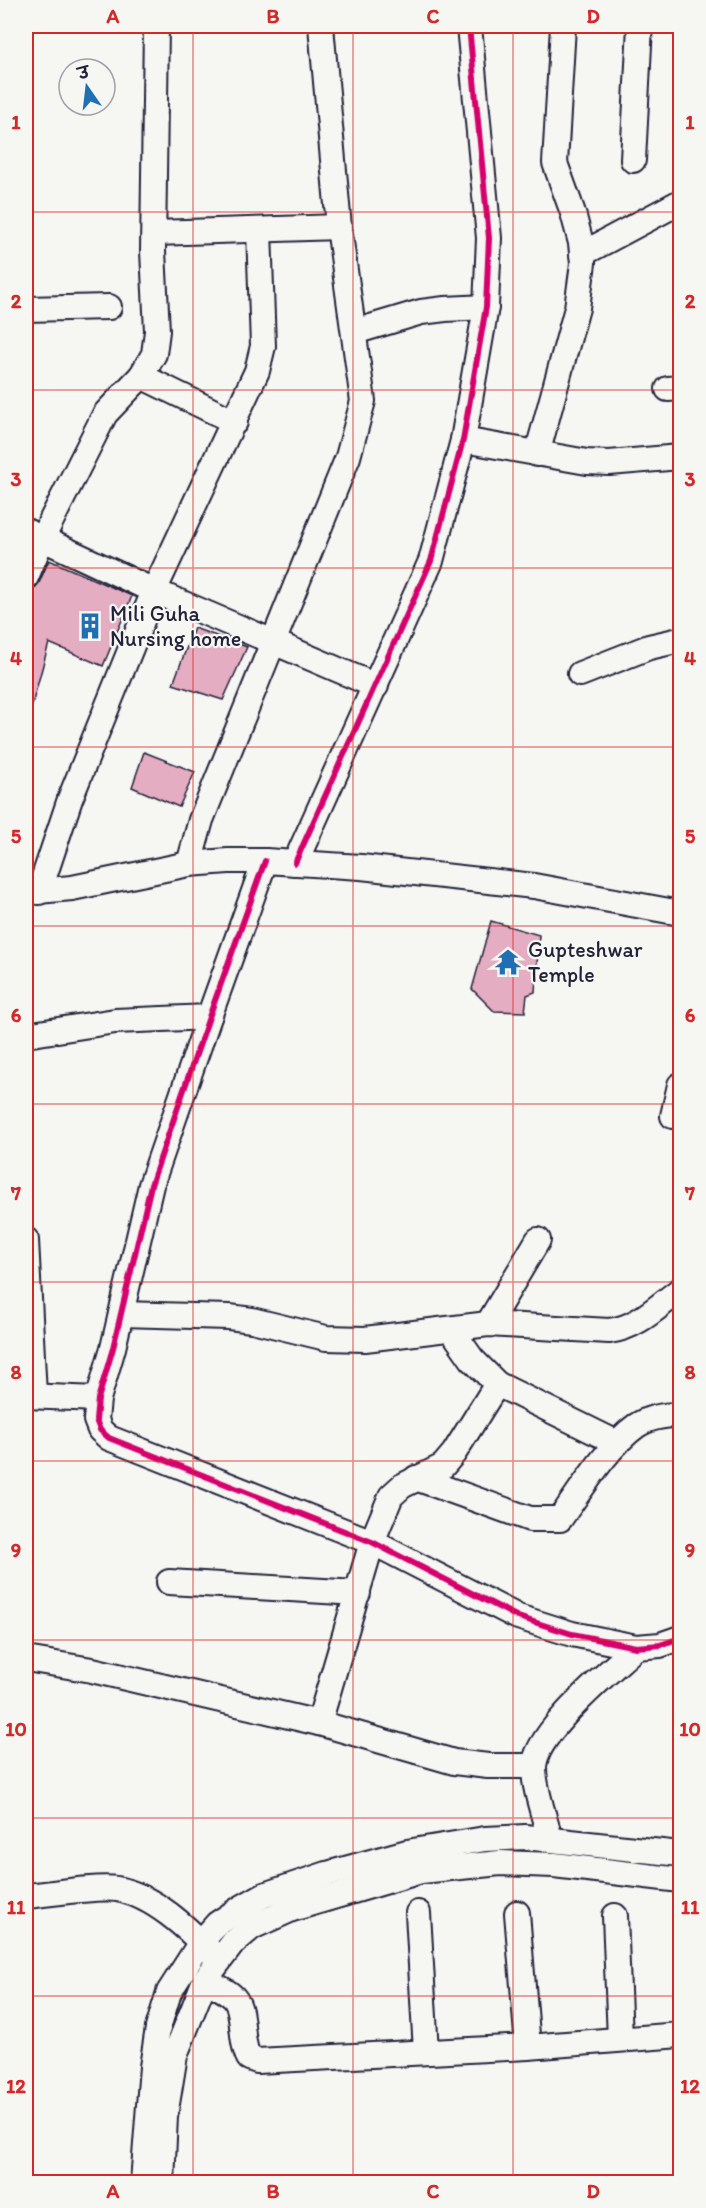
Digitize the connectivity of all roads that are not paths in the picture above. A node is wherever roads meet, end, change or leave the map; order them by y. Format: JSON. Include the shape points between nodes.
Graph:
{"nodes":[{"id":1,"x":156,"y":26,"type":"edge"},
{"id":2,"x":321,"y":26,"type":"edge"},
{"id":3,"x":469,"y":26,"type":"edge"},
{"id":4,"x":563,"y":26,"type":"edge"},
{"id":5,"x":640,"y":26,"type":"edge"},
{"id":6,"x":633,"y":160,"type":"dead end"},
{"id":7,"x":681,"y":202,"type":"edge"},
{"id":8,"x":339,"y":227,"type":"junction"},
{"id":9,"x":259,"y":230,"type":"junction"},
{"id":10,"x":155,"y":233,"type":"junction"},
{"id":11,"x":582,"y":254,"type":"junction"},
{"id":12,"x":109,"y":307,"type":"dead end"},
{"id":13,"x":486,"y":307,"type":"junction"},
{"id":14,"x":26,"y":309,"type":"edge"},
{"id":15,"x":354,"y":332,"type":"junction"},
{"id":16,"x":141,"y":376,"type":"junction"},
{"id":17,"x":235,"y":422,"type":"junction"},
{"id":18,"x":464,"y":440,"type":"junction"},
{"id":19,"x":537,"y":454,"type":"junction"},
{"id":20,"x":681,"y":457,"type":"edge"},
{"id":21,"x":34,"y":535,"type":"edge"},
{"id":22,"x":26,"y":577,"type":"edge"},
{"id":23,"x":154,"y":591,"type":"junction"},
{"id":24,"x":681,"y":640,"type":"edge"},
{"id":25,"x":273,"y":643,"type":"junction"},
{"id":26,"x":580,"y":674,"type":"dead end"},
{"id":27,"x":376,"y":686,"type":"junction"},
{"id":28,"x":265,"y":861,"type":"junction"},
{"id":29,"x":295,"y":863,"type":"junction"},
{"id":30,"x":189,"y":864,"type":"junction"},
{"id":31,"x":32,"y":892,"type":"edge"},
{"id":32,"x":681,"y":913,"type":"edge"},
{"id":33,"x":209,"y":1017,"type":"junction"},
{"id":34,"x":26,"y":1035,"type":"edge"},
{"id":35,"x":681,"y":1085,"type":"edge"},
{"id":36,"x":672,"y":1116,"type":"dead end"},
{"id":37,"x":26,"y":1240,"type":"edge"},
{"id":38,"x":538,"y":1240,"type":"dead end"},
{"id":39,"x":681,"y":1290,"type":"edge"},
{"id":40,"x":121,"y":1314,"type":"junction"},
{"id":41,"x":488,"y":1324,"type":"junction"},
{"id":42,"x":451,"y":1329,"type":"junction"},
{"id":43,"x":497,"y":1384,"type":"junction"},
{"id":44,"x":30,"y":1395,"type":"edge"},
{"id":45,"x":98,"y":1399,"type":"junction"},
{"id":46,"x":681,"y":1414,"type":"edge"},
{"id":47,"x":617,"y":1443,"type":"junction"},
{"id":48,"x":416,"y":1478,"type":"junction"},
{"id":49,"x":372,"y":1542,"type":"junction"},
{"id":50,"x":169,"y":1582,"type":"dead end"},
{"id":51,"x":357,"y":1593,"type":"junction"},
{"id":52,"x":681,"y":1638,"type":"edge"},
{"id":53,"x":636,"y":1647,"type":"junction"},
{"id":54,"x":26,"y":1659,"type":"edge"},
{"id":55,"x":319,"y":1722,"type":"junction"},
{"id":56,"x":534,"y":1766,"type":"junction"},
{"id":57,"x":550,"y":1839,"type":"junction"},
{"id":58,"x":681,"y":1854,"type":"edge"},
{"id":59,"x":681,"y":1880,"type":"edge"},
{"id":60,"x":26,"y":1896,"type":"edge"},
{"id":61,"x":418,"y":1913,"type":"dead end"},
{"id":62,"x":518,"y":1913,"type":"dead end"},
{"id":63,"x":615,"y":1916,"type":"dead end"},
{"id":64,"x":201,"y":1942,"type":"junction"},
{"id":65,"x":220,"y":1961,"type":"junction"},
{"id":66,"x":205,"y":1980,"type":"junction"},
{"id":67,"x":681,"y":2035,"type":"edge"},
{"id":68,"x":620,"y":2040,"type":"junction"},
{"id":69,"x":528,"y":2047,"type":"junction"},
{"id":70,"x":426,"y":2052,"type":"junction"},
{"id":71,"x":156,"y":2115,"type":"junction"},
{"id":72,"x":143,"y":2182,"type":"edge"},
{"id":73,"x":162,"y":2182,"type":"edge"}],
"edges":[{"from":1,"to":10,"type":"street"},
{"from":2,"to":8,"type":"street"},
{"from":3,"to":13,"type":"street","via":[[489,238]]},
{"from":4,"to":11,"type":"street","via":[[555,164],[573,213]]},
{"from":5,"to":6,"type":"street"},
{"from":7,"to":11,"type":"street"},
{"from":8,"to":9,"type":"street"},
{"from":8,"to":15,"type":"street"},
{"from":9,"to":10,"type":"street"},
{"from":9,"to":17,"type":"street","via":[[263,346],[257,371]]},
{"from":10,"to":16,"type":"street","via":[[157,331],[154,354]]},
{"from":11,"to":19,"type":"street","via":[[578,308]]},
{"from":12,"to":14,"type":"street"},
{"from":13,"to":15,"type":"street","via":[[421,312]]},
{"from":13,"to":18,"type":"street"},
{"from":15,"to":25,"type":"street","via":[[363,401],[348,457]]},
{"from":16,"to":17,"type":"street"},
{"from":16,"to":21,"type":"street","via":[[105,414]]},
{"from":17,"to":23,"type":"street"},
{"from":18,"to":19,"type":"street"},
{"from":18,"to":27,"type":"street","via":[[431,561]]},
{"from":19,"to":20,"type":"street","via":[[609,463]]},
{"from":21,"to":22,"type":"street"},
{"from":21,"to":23,"type":"street"},
{"from":23,"to":25,"type":"street"},
{"from":23,"to":31,"type":"street"},
{"from":24,"to":26,"type":"street","via":[[649,647]]},
{"from":25,"to":27,"type":"street"},
{"from":25,"to":30,"type":"street","via":[[201,820]]},
{"from":27,"to":29,"type":"street"},
{"from":28,"to":29,"type":"street"},
{"from":28,"to":30,"type":"street"},
{"from":28,"to":33,"type":"street"},
{"from":29,"to":32,"type":"street","via":[[534,886]]},
{"from":30,"to":31,"type":"street","via":[[72,888]]},
{"from":33,"to":34,"type":"street","via":[[115,1021]]},
{"from":33,"to":40,"type":"street","via":[[151,1185]]},
{"from":35,"to":36,"type":"street"},
{"from":37,"to":44,"type":"street"},
{"from":38,"to":41,"type":"street"},
{"from":39,"to":41,"type":"street","via":[[621,1330]]},
{"from":40,"to":42,"type":"street","via":[[229,1317],[326,1338],[365,1339]]},
{"from":40,"to":45,"type":"street"},
{"from":41,"to":42,"type":"street"},
{"from":42,"to":43,"type":"street","via":[[472,1359]]},
{"from":43,"to":47,"type":"street"},
{"from":43,"to":48,"type":"street","via":[[443,1466]]},
{"from":44,"to":45,"type":"street"},
{"from":45,"to":49,"type":"street","via":[[96,1420],[109,1438]]},
{"from":46,"to":47,"type":"street","via":[[637,1425]]},
{"from":47,"to":48,"type":"street","via":[[560,1519],[530,1519]]},
{"from":48,"to":49,"type":"street","via":[[392,1496]]},
{"from":49,"to":51,"type":"street"},
{"from":49,"to":53,"type":"street","via":[[518,1617],[572,1634]]},
{"from":50,"to":51,"type":"street"},
{"from":51,"to":55,"type":"street"},
{"from":52,"to":53,"type":"street"},
{"from":53,"to":56,"type":"street","via":[[559,1721],[542,1743]]},
{"from":54,"to":55,"type":"street"},
{"from":55,"to":56,"type":"street","via":[[454,1762],[488,1767]]},
{"from":56,"to":57,"type":"street"},
{"from":57,"to":58,"type":"street"},
{"from":57,"to":64,"type":"street","via":[[484,1839],[406,1852],[327,1874],[264,1895],[217,1924]]},
{"from":59,"to":65,"type":"street","via":[[522,1863],[422,1871],[292,1909],[252,1927]]},
{"from":60,"to":64,"type":"street","via":[[117,1889],[168,1914]]},
{"from":61,"to":70,"type":"street"},
{"from":62,"to":69,"type":"street"},
{"from":63,"to":68,"type":"street"},
{"from":64,"to":65,"type":"street"},
{"from":64,"to":71,"type":"street","via":[[169,1992],[158,2028]]},
{"from":65,"to":66,"type":"street"},
{"from":66,"to":70,"type":"street","via":[[229,1992],[240,2005],[245,2052],[256,2061]]},
{"from":66,"to":71,"type":"street"},
{"from":67,"to":68,"type":"street"},
{"from":68,"to":69,"type":"street"},
{"from":69,"to":70,"type":"street"},
{"from":71,"to":72,"type":"street"},
{"from":71,"to":73,"type":"street"}]}
